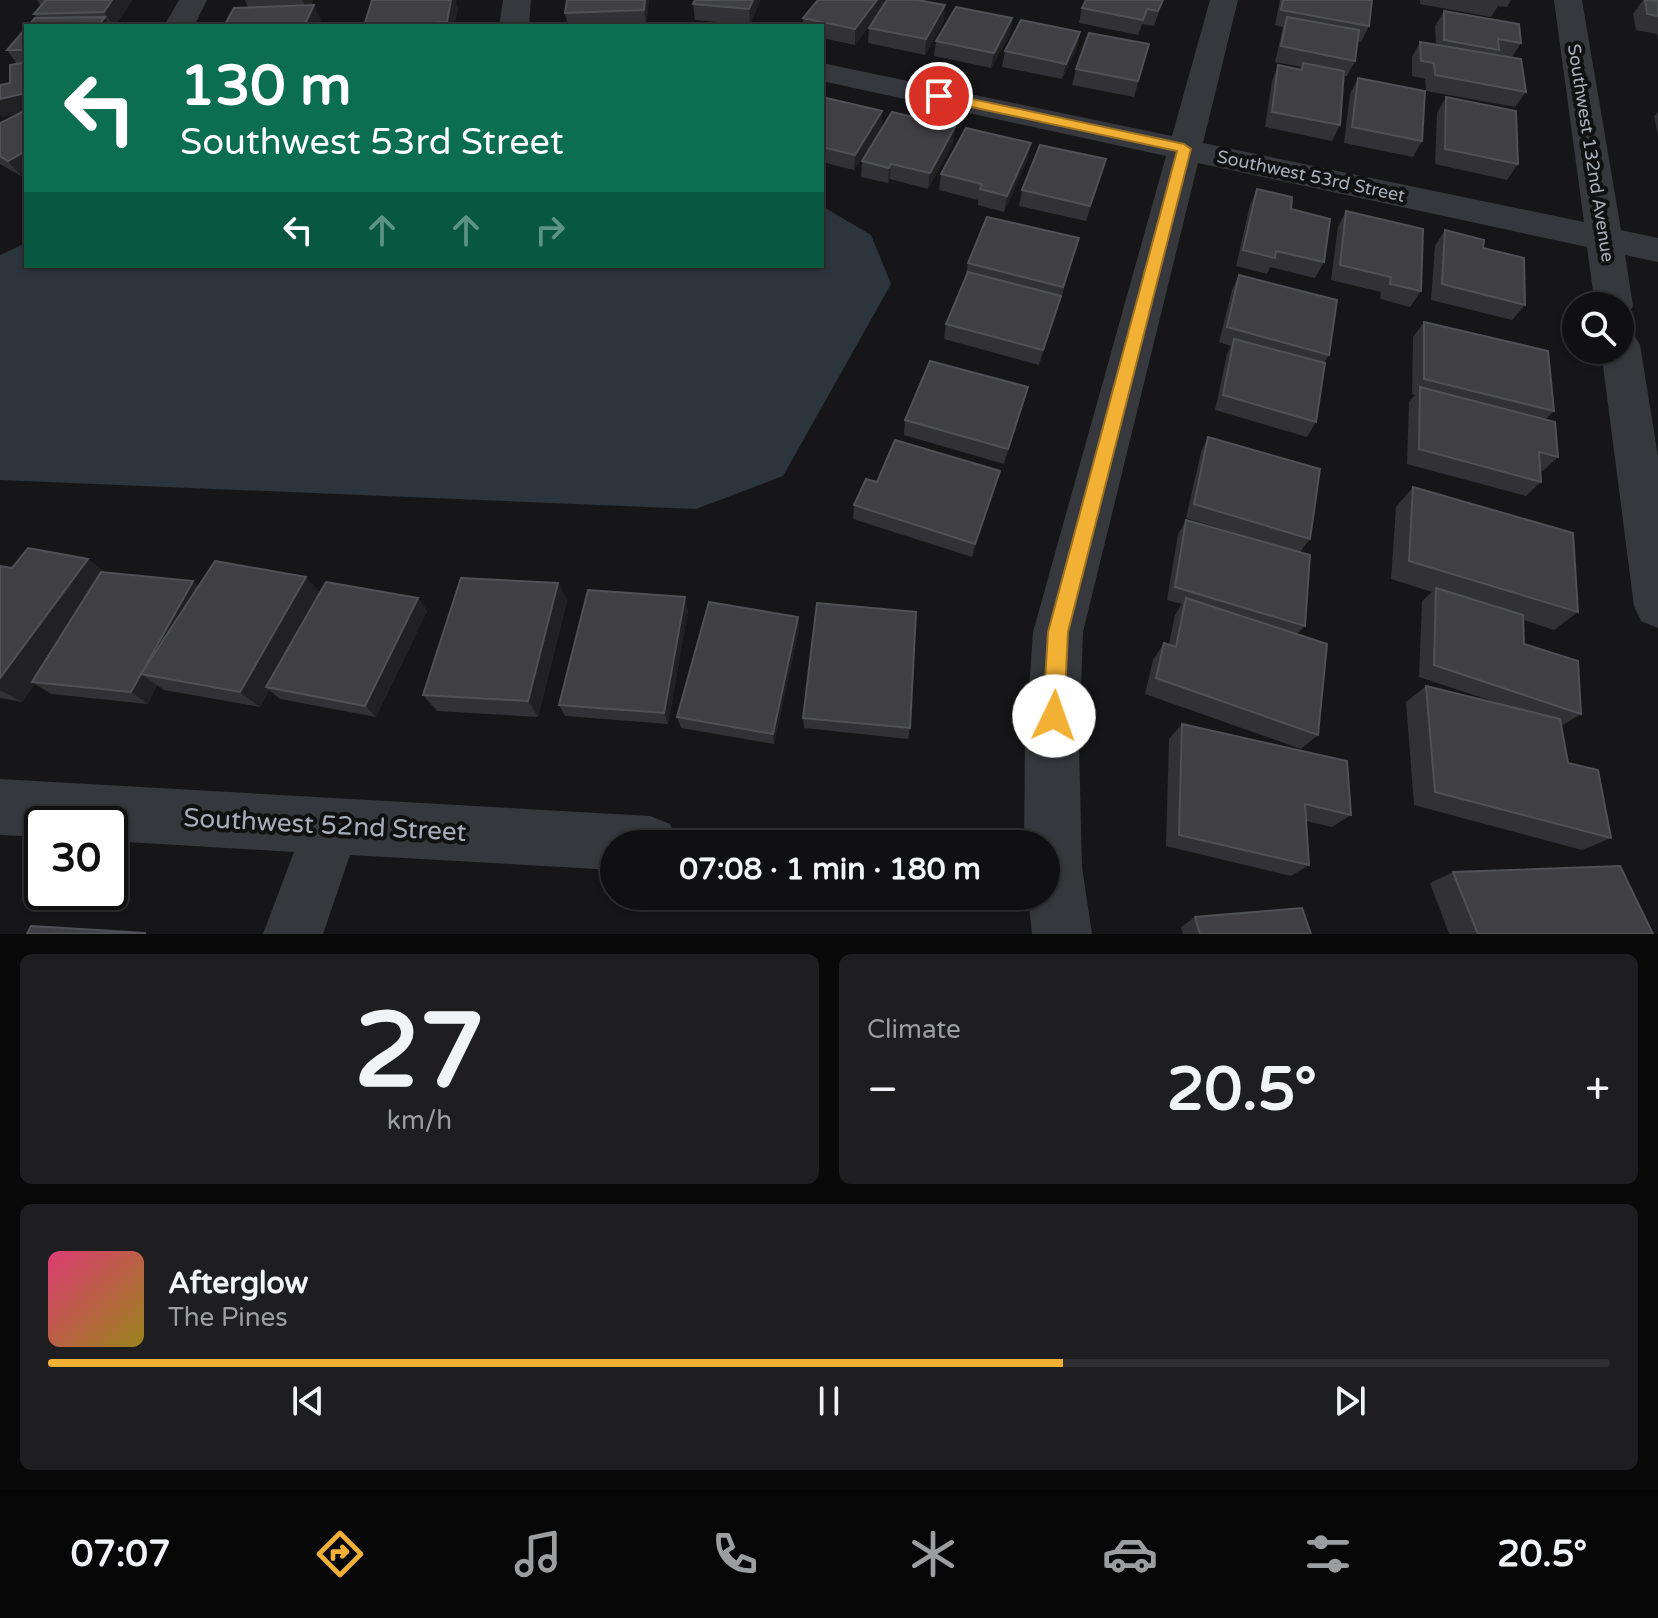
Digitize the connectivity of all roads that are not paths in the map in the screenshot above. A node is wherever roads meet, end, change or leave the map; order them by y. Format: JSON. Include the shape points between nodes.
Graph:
{"nodes":[{"id":1,"x":193,"y":0,"type":"edge"},
{"id":2,"x":517,"y":0,"type":"edge"},
{"id":3,"x":1224,"y":0,"type":"edge"},
{"id":4,"x":1568,"y":0,"type":"edge"},
{"id":5,"x":180,"y":24,"type":"edge"},
{"id":6,"x":514,"y":24,"type":"edge"},
{"id":7,"x":824,"y":72,"type":"edge"},
{"id":8,"x":1184,"y":149,"type":"junction"},
{"id":9,"x":1605,"y":239,"type":"junction"},
{"id":10,"x":1658,"y":250,"type":"edge"},
{"id":11,"x":1612,"y":292,"type":"edge"},
{"id":12,"x":1623,"y":364,"type":"edge"},
{"id":13,"x":1658,"y":606,"type":"edge"},
{"id":14,"x":0,"y":807,"type":"edge"},
{"id":15,"x":332,"y":825,"type":"junction"},
{"id":16,"x":1050,"y":830,"type":"edge"},
{"id":17,"x":600,"y":841,"type":"edge"},
{"id":18,"x":1057,"y":910,"type":"edge"},
{"id":19,"x":293,"y":934,"type":"edge"},
{"id":20,"x":1062,"y":934,"type":"edge"}],
"edges":[{"from":1,"to":5,"type":"street"},
{"from":2,"to":6,"type":"street"},
{"from":3,"to":8,"type":"street"},
{"from":4,"to":9,"type":"street","name":"Southwest 132nd Avenue"},
{"from":7,"to":8,"type":"street","name":"Southwest 53rd Street"},
{"from":8,"to":9,"type":"street","name":"Southwest 53rd Street"},
{"from":8,"to":16,"type":"street","via":[[1058,632]]},
{"from":9,"to":10,"type":"street","name":"Southwest 53rd Street"},
{"from":9,"to":11,"type":"street","name":"Southwest 132nd Avenue"},
{"from":12,"to":13,"type":"street"},
{"from":14,"to":15,"type":"street","name":"Southwest 52nd Street"},
{"from":15,"to":17,"type":"street","name":"Southwest 52nd Street"},
{"from":15,"to":19,"type":"street"},
{"from":18,"to":20,"type":"street"}]}
